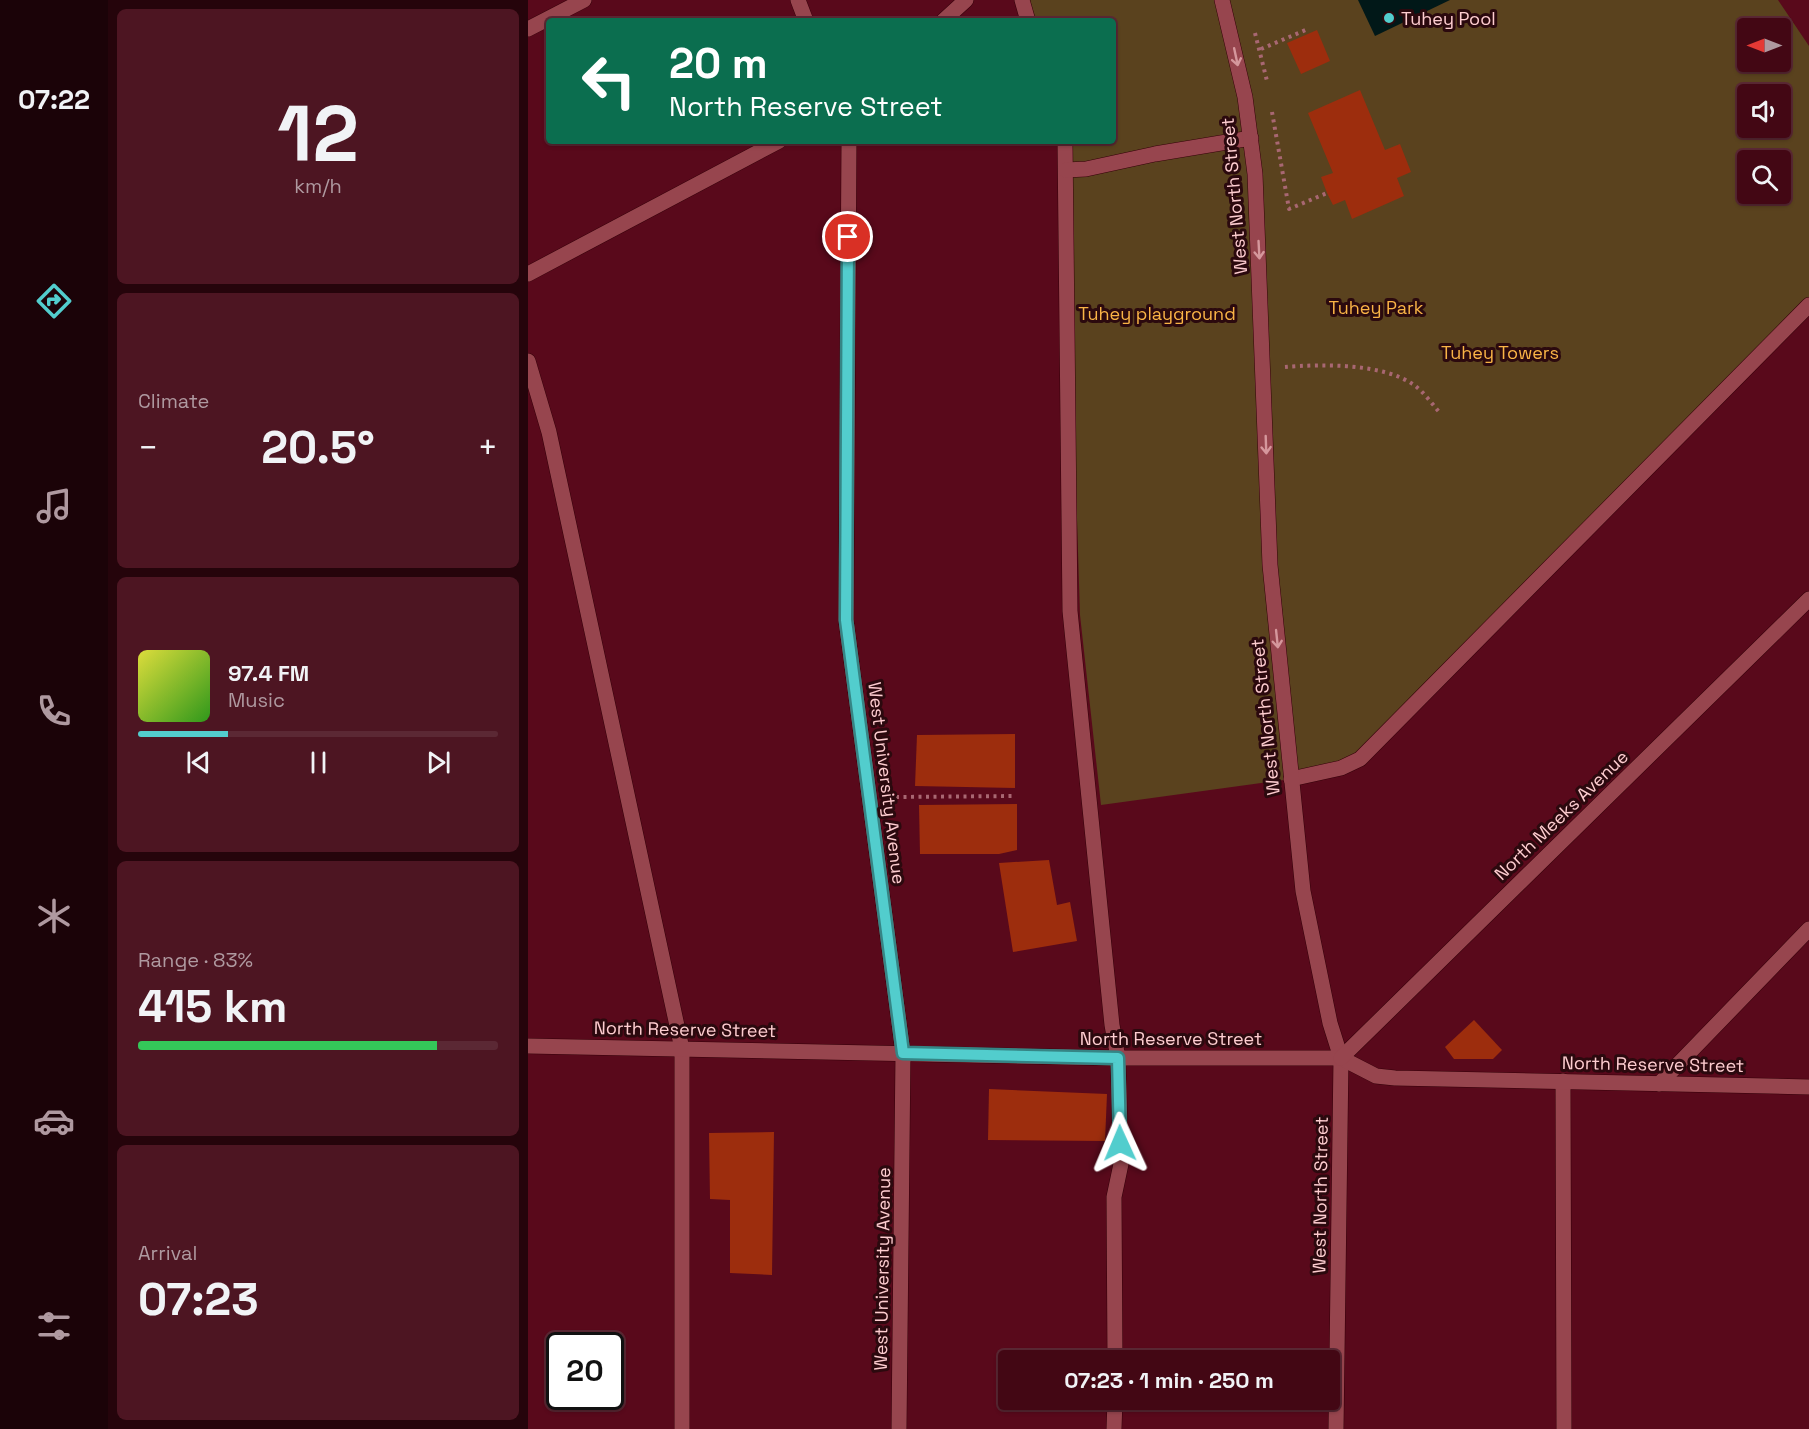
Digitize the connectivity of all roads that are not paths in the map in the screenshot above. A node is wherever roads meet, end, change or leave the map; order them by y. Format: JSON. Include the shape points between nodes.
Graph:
{"nodes":[{"id":1,"x":584,"y":0,"type":"edge"},
{"id":2,"x":798,"y":0,"type":"edge"},
{"id":3,"x":966,"y":0,"type":"edge"},
{"id":4,"x":1022,"y":0,"type":"edge"},
{"id":5,"x":1222,"y":0,"type":"edge"},
{"id":6,"x":549,"y":18,"type":"edge"},
{"id":7,"x":805,"y":18,"type":"edge"},
{"id":8,"x":946,"y":18,"type":"edge"},
{"id":9,"x":1027,"y":18,"type":"edge"},
{"id":10,"x":546,"y":20,"type":"edge"},
{"id":11,"x":528,"y":29,"type":"edge"},
{"id":12,"x":1251,"y":138,"type":"junction"},
{"id":13,"x":773,"y":144,"type":"edge"},
{"id":14,"x":849,"y":144,"type":"edge"},
{"id":15,"x":1065,"y":144,"type":"edge"},
{"id":16,"x":1066,"y":170,"type":"junction"},
{"id":17,"x":528,"y":274,"type":"edge"},
{"id":18,"x":1809,"y":305,"type":"edge"},
{"id":19,"x":528,"y":361,"type":"edge"},
{"id":20,"x":1809,"y":599,"type":"edge"},
{"id":21,"x":1291,"y":779,"type":"junction"},
{"id":22,"x":1809,"y":929,"type":"edge"},
{"id":23,"x":528,"y":1046,"type":"edge"},
{"id":24,"x":682,"y":1049,"type":"junction"},
{"id":25,"x":903,"y":1053,"type":"junction"},
{"id":26,"x":1118,"y":1058,"type":"junction"},
{"id":27,"x":1341,"y":1058,"type":"junction"},
{"id":28,"x":1563,"y":1081,"type":"junction"},
{"id":29,"x":1659,"y":1084,"type":"junction"},
{"id":30,"x":1809,"y":1087,"type":"edge"},
{"id":31,"x":1115,"y":1350,"type":"edge"},
{"id":32,"x":1114,"y":1410,"type":"edge"},
{"id":33,"x":682,"y":1429,"type":"edge"},
{"id":34,"x":899,"y":1429,"type":"edge"},
{"id":35,"x":1114,"y":1429,"type":"edge"},
{"id":36,"x":1336,"y":1429,"type":"edge"},
{"id":37,"x":1564,"y":1429,"type":"edge"}],
"edges":[{"from":1,"to":6,"type":"street"},
{"from":2,"to":7,"type":"street"},
{"from":3,"to":8,"type":"street"},
{"from":4,"to":9,"type":"street"},
{"from":5,"to":12,"type":"street","name":"West North Street","one_way":true},
{"from":10,"to":11,"type":"street"},
{"from":12,"to":16,"type":"street","via":[[1086,170]]},
{"from":12,"to":21,"type":"street","name":"West North Street","one_way":true,"via":[[1270,565]]},
{"from":13,"to":17,"type":"street"},
{"from":14,"to":25,"type":"street","name":"West University Avenue","via":[[846,620]]},
{"from":15,"to":16,"type":"street"},
{"from":16,"to":26,"type":"street","via":[[1070,611]]},
{"from":18,"to":21,"type":"street","via":[[1360,759],[1341,768]]},
{"from":19,"to":24,"type":"street","via":[[549,432]]},
{"from":20,"to":27,"type":"street","name":"North Meeks Avenue"},
{"from":21,"to":27,"type":"street","name":"West North Street","via":[[1303,891]]},
{"from":22,"to":29,"type":"street"},
{"from":23,"to":24,"type":"street","name":"North Reserve Street"},
{"from":24,"to":25,"type":"street","name":"North Reserve Street"},
{"from":24,"to":33,"type":"street"},
{"from":25,"to":26,"type":"street","name":"North Reserve Street"},
{"from":25,"to":34,"type":"street","name":"West University Avenue"},
{"from":26,"to":27,"type":"street","name":"North Reserve Street"},
{"from":26,"to":31,"type":"street","via":[[1121,1164],[1114,1197]]},
{"from":27,"to":28,"type":"street","name":"North Reserve Street","via":[[1376,1076]]},
{"from":27,"to":36,"type":"street","name":"West North Street"},
{"from":28,"to":29,"type":"street","name":"North Reserve Street"},
{"from":28,"to":37,"type":"street"},
{"from":29,"to":30,"type":"street","name":"North Reserve Street"},
{"from":32,"to":35,"type":"street"}]}
